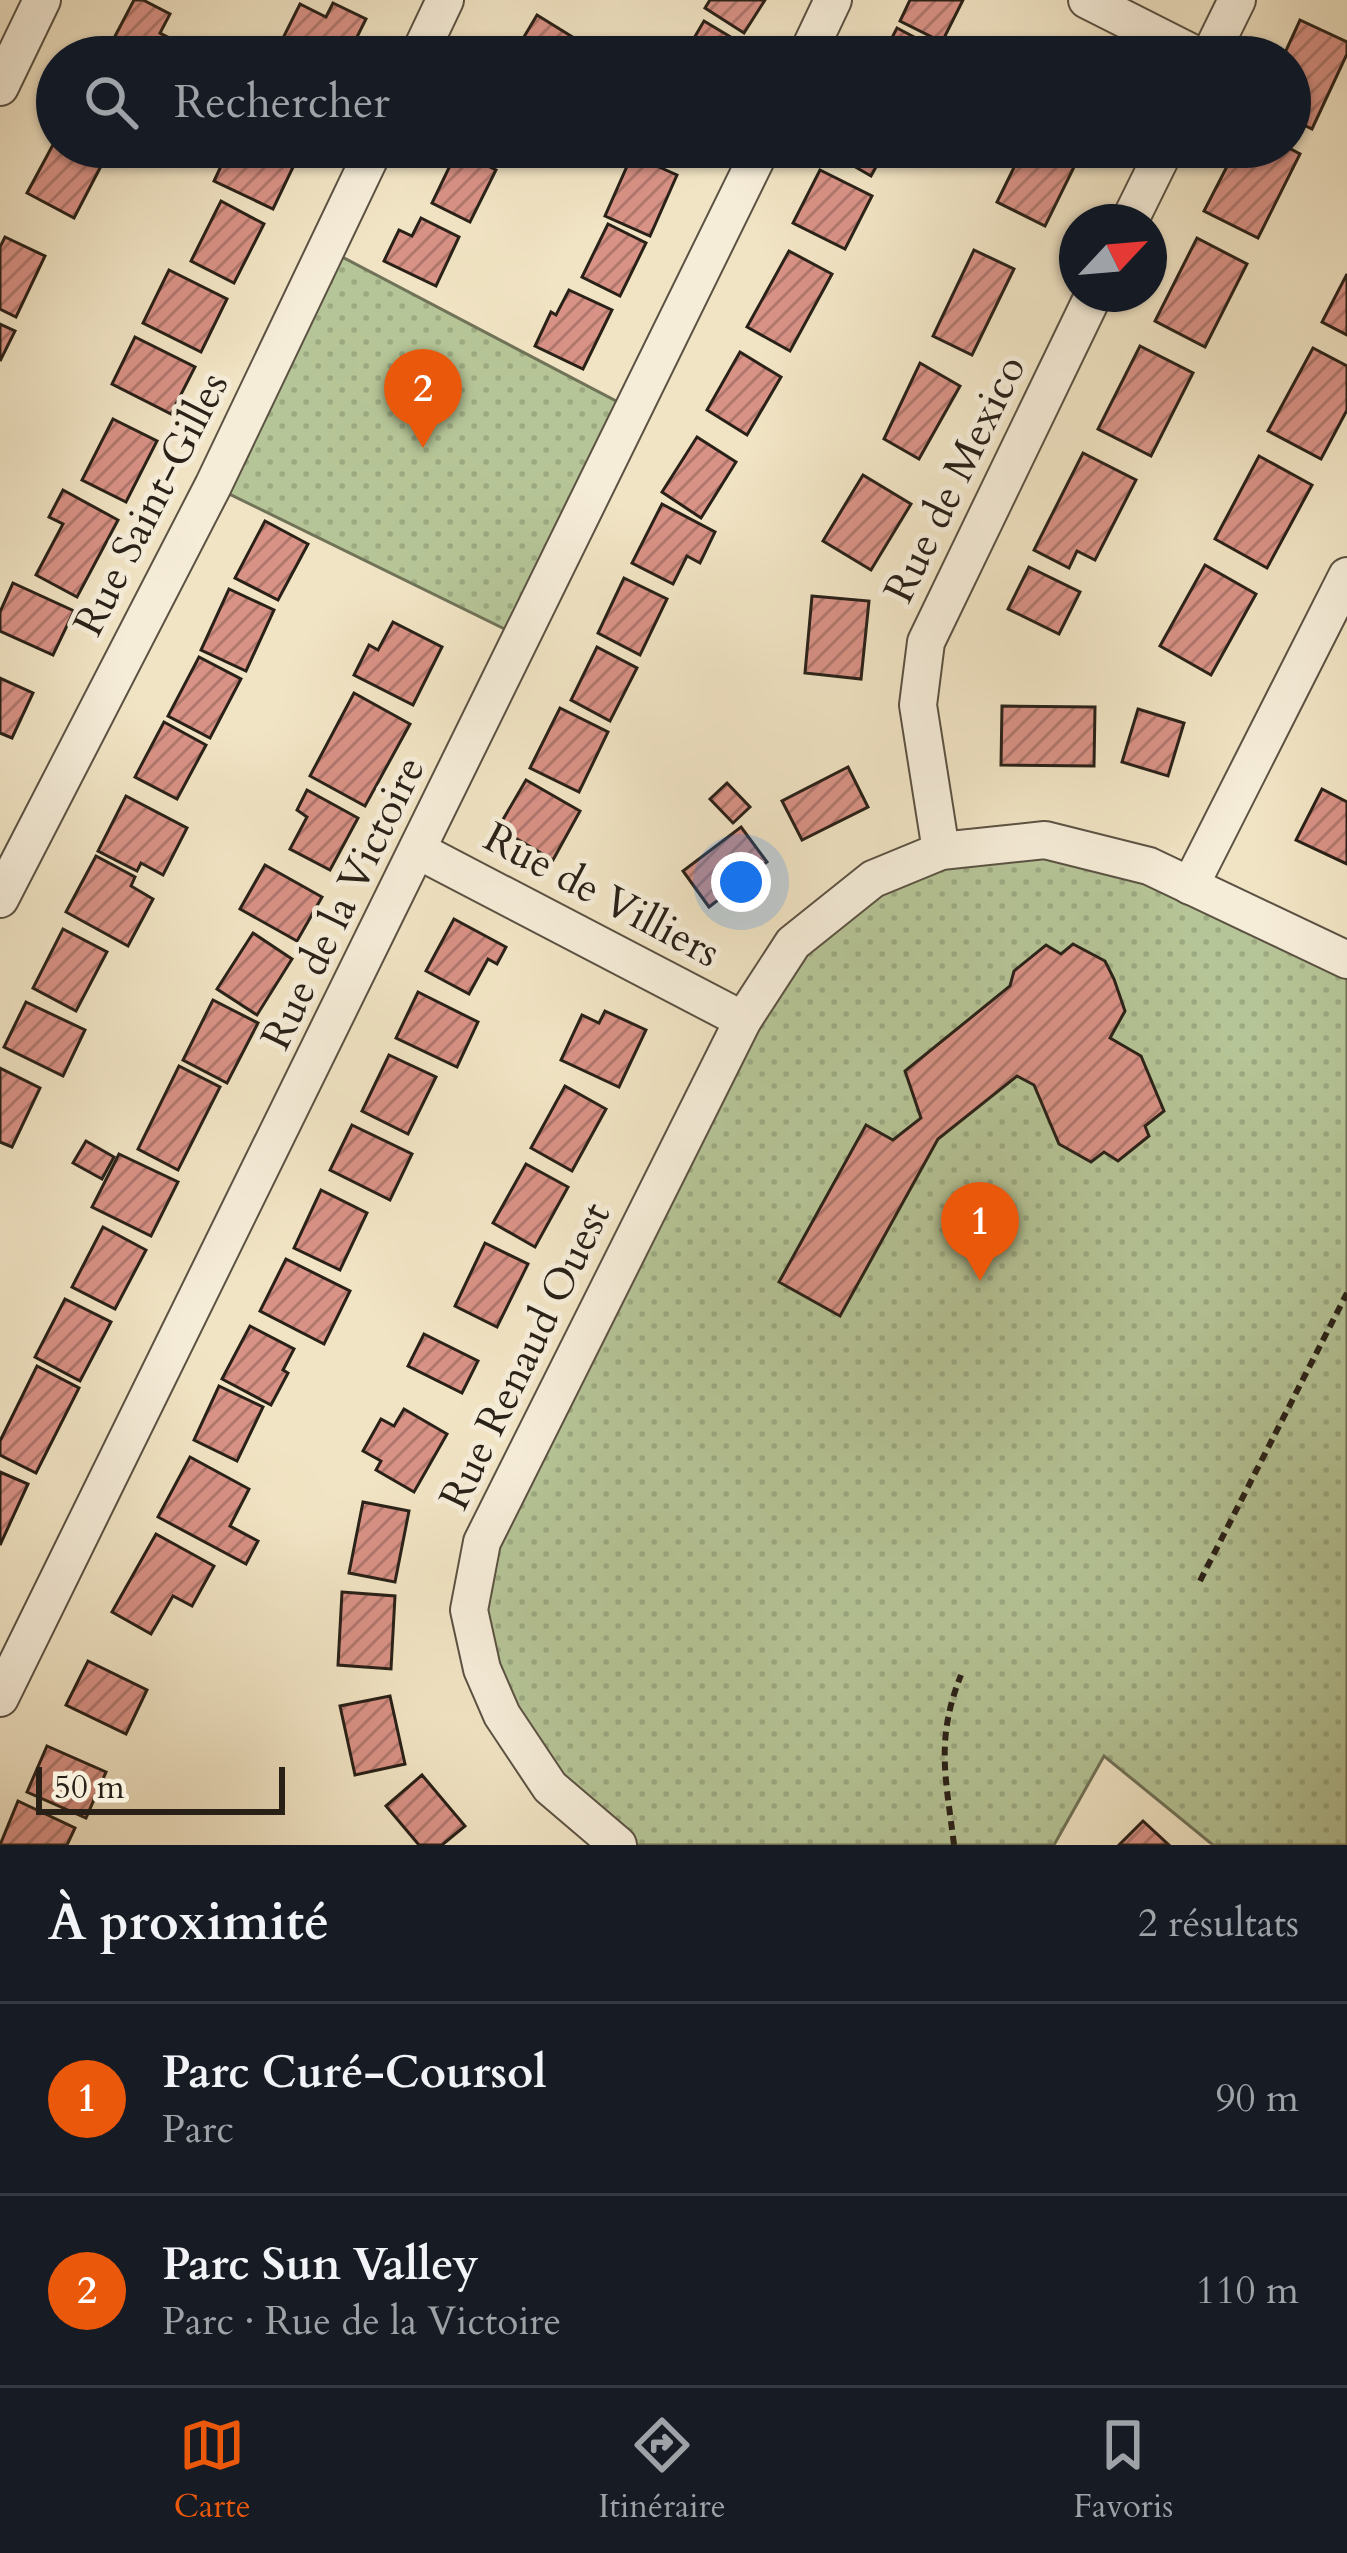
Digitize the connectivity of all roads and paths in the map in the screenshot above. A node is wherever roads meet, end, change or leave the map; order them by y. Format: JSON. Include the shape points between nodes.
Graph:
{"nodes":[{"id":1,"x":42,"y":0,"type":"edge"},
{"id":2,"x":445,"y":0,"type":"edge"},
{"id":3,"x":833,"y":0,"type":"edge"},
{"id":4,"x":1087,"y":0,"type":"edge"},
{"id":5,"x":1237,"y":0,"type":"edge"},
{"id":6,"x":428,"y":36,"type":"edge"},
{"id":7,"x":816,"y":36,"type":"edge"},
{"id":8,"x":1158,"y":36,"type":"edge"},
{"id":9,"x":1219,"y":36,"type":"edge"},
{"id":10,"x":0,"y":86,"type":"edge"},
{"id":11,"x":365,"y":168,"type":"edge"},
{"id":12,"x":752,"y":168,"type":"edge"},
{"id":13,"x":1156,"y":168,"type":"edge"},
{"id":14,"x":1138,"y":204,"type":"edge"},
{"id":15,"x":1085,"y":312,"type":"edge"},
{"id":16,"x":1347,"y":576,"type":"edge"},
{"id":17,"x":419,"y":850,"type":"junction"},
{"id":18,"x":941,"y":851,"type":"junction"},
{"id":19,"x":5,"y":876,"type":"edge"},
{"id":20,"x":1190,"y":886,"type":"junction"},
{"id":21,"x":1347,"y":961,"type":"edge"},
{"id":22,"x":743,"y":1020,"type":"junction"},
{"id":23,"x":1347,"y":1293,"type":"edge"},
{"id":24,"x":1200,"y":1580,"type":"dead end"},
{"id":25,"x":961,"y":1675,"type":"dead end"},
{"id":26,"x":0,"y":1698,"type":"edge"},
{"id":27,"x":619,"y":1845,"type":"edge"},
{"id":28,"x":954,"y":1845,"type":"edge"}],
"edges":[{"from":1,"to":10,"type":"street"},
{"from":2,"to":6,"type":"street"},
{"from":3,"to":7,"type":"street"},
{"from":4,"to":8,"type":"street"},
{"from":5,"to":9,"type":"street"},
{"from":11,"to":19,"type":"street","name":"Rue Saint-Gilles","via":[[213,486]]},
{"from":12,"to":17,"type":"street","name":"Rue de la Victoire"},
{"from":13,"to":14,"type":"street"},
{"from":15,"to":18,"type":"street","name":"Rue de Mexico","via":[[926,642],[918,705]]},
{"from":16,"to":20,"type":"street"},
{"from":17,"to":22,"type":"street","name":"Rue de Villiers"},
{"from":17,"to":26,"type":"street","name":"Rue de la Victoire"},
{"from":18,"to":20,"type":"street","name":"Rue Renaud Ouest","via":[[1045,840],[1149,866]]},
{"from":18,"to":22,"type":"street","name":"Rue Renaud Ouest","via":[[872,879],[793,943]]},
{"from":20,"to":21,"type":"street","name":"Rue Renaud Ouest"},
{"from":22,"to":27,"type":"street","name":"Rue Renaud Ouest","via":[[482,1542],[469,1610],[502,1715],[550,1787]]},
{"from":23,"to":24,"type":"path"},
{"from":25,"to":28,"type":"path","via":[[946,1712],[943,1753]]}]}
